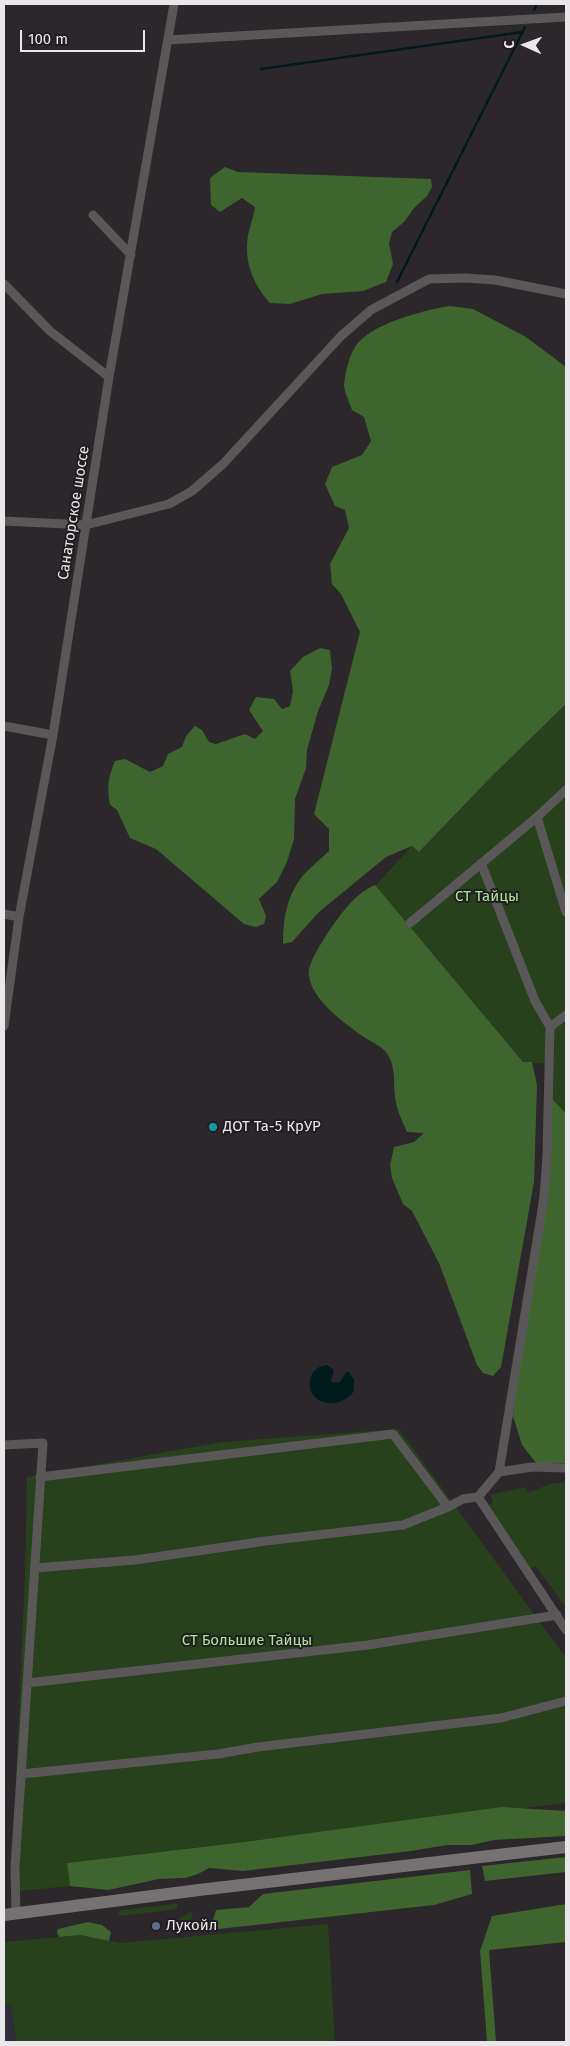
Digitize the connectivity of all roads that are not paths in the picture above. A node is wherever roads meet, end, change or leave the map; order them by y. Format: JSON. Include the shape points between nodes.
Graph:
{"nodes":[{"id":1,"x":174,"y":4,"type":"edge"},
{"id":2,"x":566,"y":17,"type":"edge"},
{"id":3,"x":168,"y":40,"type":"junction"},
{"id":4,"x":93,"y":215,"type":"dead end"},
{"id":5,"x":131,"y":255,"type":"junction"},
{"id":6,"x":4,"y":284,"type":"edge"},
{"id":7,"x":566,"y":294,"type":"edge"},
{"id":8,"x":109,"y":377,"type":"junction"},
{"id":9,"x":4,"y":521,"type":"edge"},
{"id":10,"x":86,"y":525,"type":"junction"},
{"id":11,"x":4,"y":726,"type":"edge"},
{"id":12,"x":53,"y":735,"type":"junction"},
{"id":13,"x":566,"y":790,"type":"edge"},
{"id":14,"x":537,"y":817,"type":"junction"},
{"id":15,"x":481,"y":863,"type":"junction"},
{"id":16,"x":565,"y":906,"type":"edge"},
{"id":17,"x":4,"y":914,"type":"edge"},
{"id":18,"x":19,"y":917,"type":"junction"},
{"id":19,"x":410,"y":922,"type":"dead end"},
{"id":20,"x":7,"y":996,"type":"edge"},
{"id":21,"x":566,"y":1015,"type":"edge"},
{"id":22,"x":4,"y":1026,"type":"edge"},
{"id":23,"x":550,"y":1027,"type":"junction"},
{"id":24,"x":4,"y":1445,"type":"edge"},
{"id":25,"x":566,"y":1468,"type":"edge"},
{"id":26,"x":499,"y":1472,"type":"junction"},
{"id":27,"x":40,"y":1478,"type":"junction"},
{"id":28,"x":478,"y":1497,"type":"junction"},
{"id":29,"x":448,"y":1507,"type":"junction"},
{"id":30,"x":35,"y":1568,"type":"junction"},
{"id":31,"x":557,"y":1616,"type":"junction"},
{"id":32,"x":566,"y":1630,"type":"edge"},
{"id":33,"x":27,"y":1683,"type":"junction"},
{"id":34,"x":566,"y":1702,"type":"edge"},
{"id":35,"x":21,"y":1774,"type":"junction"},
{"id":36,"x":566,"y":1847,"type":"edge"},
{"id":37,"x":10,"y":1914,"type":"edge"}],
"edges":[{"from":1,"to":3,"type":"street","name":"Санаторское шоссе"},
{"from":2,"to":3,"type":"street"},
{"from":3,"to":5,"type":"street","name":"Санаторское шоссе"},
{"from":4,"to":5,"type":"street"},
{"from":5,"to":8,"type":"street","name":"Санаторское шоссе"},
{"from":6,"to":8,"type":"street","via":[[50,331]]},
{"from":7,"to":10,"type":"street","via":[[495,280],[429,280],[371,310],[341,336],[223,464],[192,491],[169,504]]},
{"from":8,"to":10,"type":"street","name":"Санаторское шоссе"},
{"from":9,"to":10,"type":"street"},
{"from":10,"to":12,"type":"street","name":"Санаторское шоссе"},
{"from":11,"to":12,"type":"street"},
{"from":12,"to":18,"type":"street","name":"Санаторское шоссе"},
{"from":13,"to":14,"type":"street"},
{"from":14,"to":15,"type":"street"},
{"from":14,"to":16,"type":"street"},
{"from":15,"to":19,"type":"street"},
{"from":15,"to":23,"type":"street","via":[[535,1001]]},
{"from":17,"to":18,"type":"street"},
{"from":18,"to":20,"type":"street","name":"Санаторское шоссе"},
{"from":20,"to":22,"type":"street","name":"Санаторское шоссе"},
{"from":21,"to":23,"type":"street"},
{"from":23,"to":26,"type":"street","via":[[544,1198]]},
{"from":24,"to":27,"type":"street","via":[[43,1443]]},
{"from":25,"to":26,"type":"street"},
{"from":26,"to":28,"type":"street"},
{"from":27,"to":29,"type":"street","via":[[393,1434]]},
{"from":27,"to":30,"type":"street"},
{"from":28,"to":29,"type":"street","via":[[463,1499]]},
{"from":28,"to":31,"type":"street"},
{"from":29,"to":30,"type":"street","via":[[403,1525],[135,1560]]},
{"from":30,"to":33,"type":"street"},
{"from":31,"to":32,"type":"street"},
{"from":31,"to":33,"type":"street","via":[[358,1646]]},
{"from":33,"to":35,"type":"street"},
{"from":34,"to":35,"type":"street","via":[[501,1718],[218,1754]]},
{"from":35,"to":37,"type":"street"},
{"from":36,"to":37,"type":"main road"}]}
